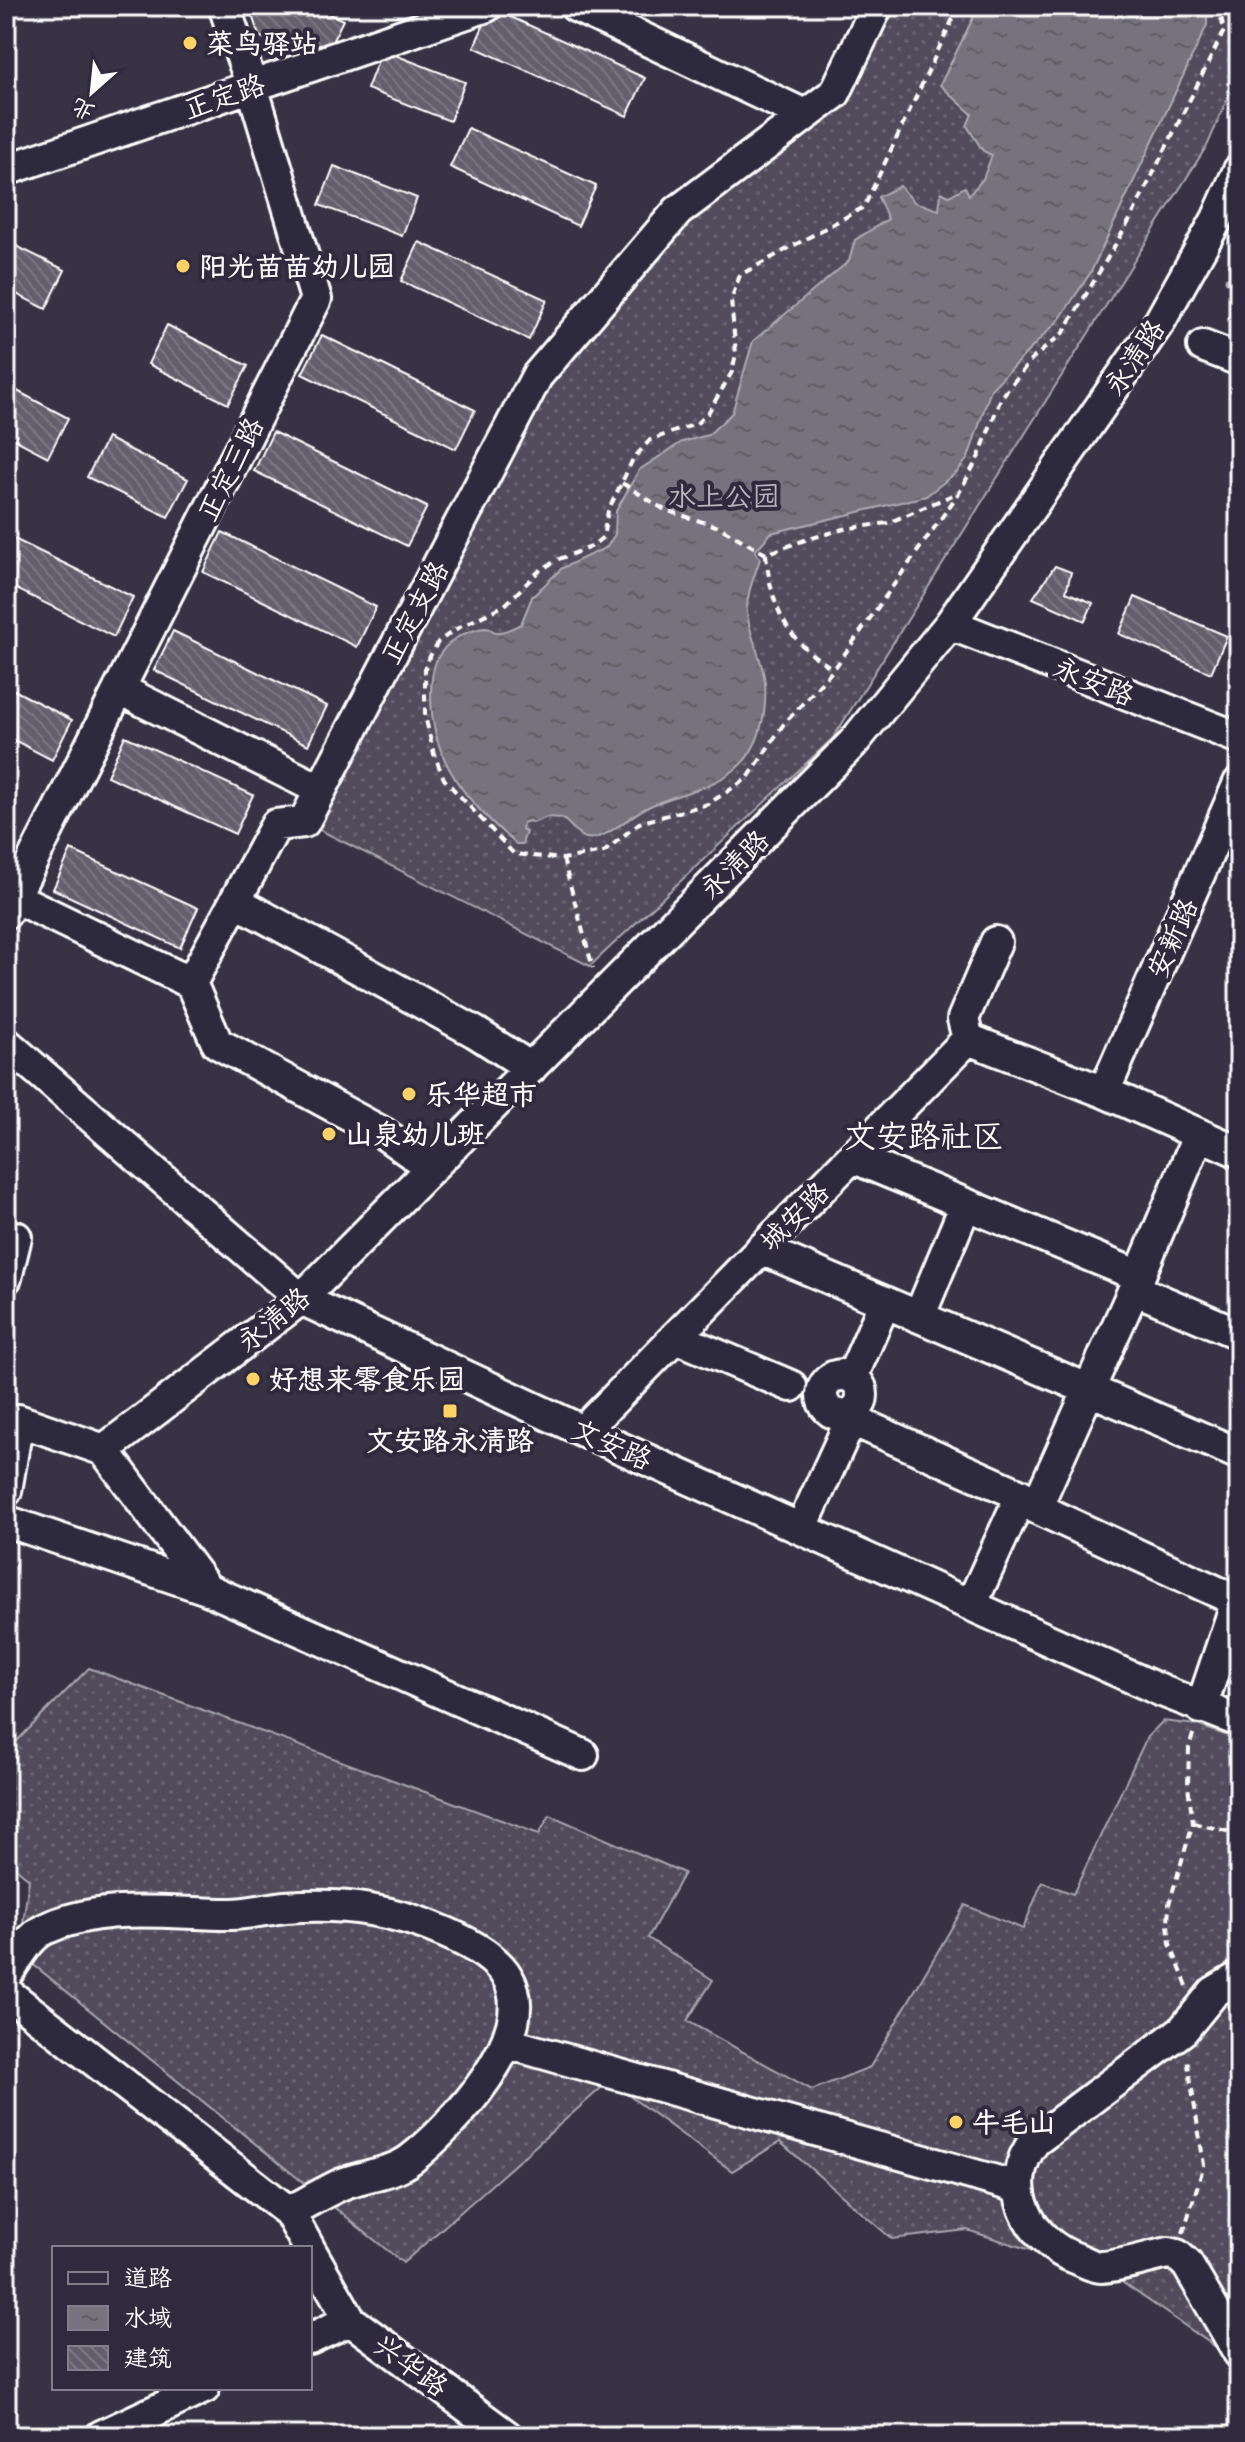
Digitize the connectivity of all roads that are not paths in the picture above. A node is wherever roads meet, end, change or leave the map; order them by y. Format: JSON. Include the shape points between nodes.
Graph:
{"nodes":[{"id":1,"x":224,"y":6,"type":"edge"},
{"id":2,"x":487,"y":6,"type":"edge"},
{"id":3,"x":575,"y":6,"type":"edge"},
{"id":4,"x":877,"y":6,"type":"edge"},
{"id":5,"x":252,"y":86,"type":"junction"},
{"id":6,"x":805,"y":115,"type":"junction"},
{"id":7,"x":6,"y":170,"type":"edge"},
{"id":8,"x":1239,"y":170,"type":"edge"},
{"id":9,"x":1203,"y":346,"type":"dead end"},
{"id":10,"x":1239,"y":360,"type":"edge"},
{"id":11,"x":950,"y":624,"type":"junction"},
{"id":12,"x":119,"y":689,"type":"junction"},
{"id":13,"x":1239,"y":738,"type":"edge"},
{"id":14,"x":1239,"y":783,"type":"edge"},
{"id":15,"x":321,"y":790,"type":"junction"},
{"id":16,"x":235,"y":901,"type":"junction"},
{"id":17,"x":10,"y":905,"type":"edge"},
{"id":18,"x":996,"y":942,"type":"dead end"},
{"id":19,"x":191,"y":983,"type":"junction"},
{"id":20,"x":968,"y":1039,"type":"junction"},
{"id":21,"x":6,"y":1043,"type":"edge"},
{"id":22,"x":531,"y":1068,"type":"junction"},
{"id":23,"x":1104,"y":1092,"type":"junction"},
{"id":24,"x":1199,"y":1134,"type":"junction"},
{"id":25,"x":1239,"y":1152,"type":"edge"},
{"id":26,"x":852,"y":1157,"type":"junction"},
{"id":27,"x":432,"y":1168,"type":"junction"},
{"id":28,"x":966,"y":1204,"type":"junction"},
{"id":29,"x":16,"y":1237,"type":"dead end"},
{"id":30,"x":761,"y":1249,"type":"junction"},
{"id":31,"x":6,"y":1278,"type":"edge"},
{"id":32,"x":1137,"y":1282,"type":"junction"},
{"id":33,"x":301,"y":1299,"type":"junction"},
{"id":34,"x":885,"y":1302,"type":"junction"},
{"id":35,"x":919,"y":1317,"type":"junction"},
{"id":36,"x":1239,"y":1334,"type":"edge"},
{"id":37,"x":675,"y":1337,"type":"junction"},
{"id":38,"x":791,"y":1386,"type":"dead end"},
{"id":39,"x":1089,"y":1390,"type":"junction"},
{"id":40,"x":12,"y":1414,"type":"edge"},
{"id":41,"x":846,"y":1418,"type":"junction"},
{"id":42,"x":583,"y":1431,"type":"junction"},
{"id":43,"x":104,"y":1450,"type":"junction"},
{"id":44,"x":1239,"y":1454,"type":"edge"},
{"id":45,"x":6,"y":1491,"type":"edge"},
{"id":46,"x":1028,"y":1504,"type":"junction"},
{"id":47,"x":6,"y":1521,"type":"edge"},
{"id":48,"x":801,"y":1529,"type":"junction"},
{"id":49,"x":207,"y":1589,"type":"junction"},
{"id":50,"x":1238,"y":1598,"type":"edge"},
{"id":51,"x":971,"y":1605,"type":"junction"},
{"id":52,"x":1201,"y":1708,"type":"junction"},
{"id":53,"x":1239,"y":1721,"type":"edge"},
{"id":54,"x":583,"y":1755,"type":"dead end"},
{"id":55,"x":6,"y":1975,"type":"edge"},
{"id":56,"x":1239,"y":1977,"type":"edge"},
{"id":57,"x":6,"y":1992,"type":"edge"},
{"id":58,"x":507,"y":2043,"type":"junction"},
{"id":59,"x":1017,"y":2187,"type":"junction"},
{"id":60,"x":289,"y":2212,"type":"junction"},
{"id":61,"x":307,"y":2246,"type":"edge"},
{"id":62,"x":312,"y":2254,"type":"edge"},
{"id":63,"x":350,"y":2320,"type":"junction"},
{"id":64,"x":312,"y":2338,"type":"edge"},
{"id":65,"x":1239,"y":2353,"type":"edge"},
{"id":66,"x":200,"y":2390,"type":"edge"},
{"id":67,"x":101,"y":2436,"type":"edge"},
{"id":68,"x":507,"y":2436,"type":"edge"}],
"edges":[{"from":1,"to":5,"type":"street","name":"正定三路"},
{"from":2,"to":5,"type":"street","name":"正定路"},
{"from":3,"to":6,"type":"street"},
{"from":4,"to":6,"type":"street","name":"正定支路","via":[[835,93]]},
{"from":5,"to":7,"type":"street","name":"正定路"},
{"from":5,"to":12,"type":"street","name":"正定三路","via":[[316,299]]},
{"from":6,"to":15,"type":"street","name":"正定支路","via":[[678,211],[537,376]]},
{"from":8,"to":11,"type":"street","name":"永清路","via":[[1160,321]]},
{"from":9,"to":10,"type":"street"},
{"from":11,"to":13,"type":"street","name":"永安路"},
{"from":11,"to":22,"type":"street","name":"永清路","via":[[853,743]]},
{"from":12,"to":15,"type":"street"},
{"from":12,"to":17,"type":"street","name":"正定三路"},
{"from":14,"to":23,"type":"street","name":"安新路"},
{"from":15,"to":16,"type":"street","name":"正定支路","via":[[304,822],[276,825]]},
{"from":16,"to":19,"type":"street","name":"正定支路"},
{"from":16,"to":22,"type":"street"},
{"from":17,"to":19,"type":"street"},
{"from":18,"to":20,"type":"street","via":[[963,1019]]},
{"from":19,"to":27,"type":"street","via":[[217,1043],[383,1133]]},
{"from":20,"to":23,"type":"street"},
{"from":20,"to":26,"type":"street","name":"城安路"},
{"from":21,"to":33,"type":"street","name":"文安路"},
{"from":22,"to":27,"type":"street","name":"永清路"},
{"from":23,"to":24,"type":"street"},
{"from":24,"to":25,"type":"street"},
{"from":24,"to":32,"type":"street"},
{"from":26,"to":28,"type":"street"},
{"from":26,"to":30,"type":"street","name":"城安路"},
{"from":27,"to":33,"type":"street","name":"永清路"},
{"from":28,"to":32,"type":"street"},
{"from":28,"to":35,"type":"street"},
{"from":29,"to":31,"type":"street"},
{"from":30,"to":34,"type":"street"},
{"from":30,"to":37,"type":"street","name":"城安路"},
{"from":32,"to":36,"type":"street"},
{"from":32,"to":39,"type":"street"},
{"from":33,"to":42,"type":"street","name":"文安路"},
{"from":33,"to":43,"type":"street","name":"永清路"},
{"from":34,"to":35,"type":"street"},
{"from":34,"to":41,"type":"street","via":[[852,1377],[833,1376],[822,1392],[824,1405]]},
{"from":35,"to":39,"type":"street"},
{"from":37,"to":38,"type":"street"},
{"from":37,"to":42,"type":"street","name":"城安路"},
{"from":39,"to":44,"type":"street"},
{"from":39,"to":46,"type":"street"},
{"from":40,"to":43,"type":"street"},
{"from":40,"to":45,"type":"street"},
{"from":41,"to":46,"type":"street","via":[[1021,1495]]},
{"from":41,"to":48,"type":"street"},
{"from":42,"to":48,"type":"street","name":"文安路"},
{"from":43,"to":49,"type":"street"},
{"from":46,"to":50,"type":"street"},
{"from":46,"to":51,"type":"street"},
{"from":47,"to":49,"type":"street"},
{"from":48,"to":51,"type":"street","name":"文安路"},
{"from":49,"to":54,"type":"street"},
{"from":50,"to":52,"type":"street"},
{"from":51,"to":52,"type":"street","name":"文安路"},
{"from":52,"to":53,"type":"street","name":"文安路"},
{"from":55,"to":58,"type":"street","via":[[35,1936],[80,1917],[111,1912],[236,1914],[330,1905],[372,1910],[447,1935],[498,1965],[514,1993]]},
{"from":56,"to":59,"type":"street","via":[[1214,1992],[1183,2030],[1035,2141],[1021,2162]]},
{"from":57,"to":60,"type":"street"},
{"from":58,"to":59,"type":"street"},
{"from":58,"to":60,"type":"street","via":[[477,2090],[409,2160],[342,2184]]},
{"from":59,"to":65,"type":"street","via":[[1032,2225],[1062,2254],[1100,2267],[1177,2255]]},
{"from":60,"to":61,"type":"street"},
{"from":62,"to":63,"type":"street"},
{"from":63,"to":64,"type":"street","name":"兴华路"},
{"from":63,"to":68,"type":"street","name":"兴华路"},
{"from":66,"to":67,"type":"street"}]}
